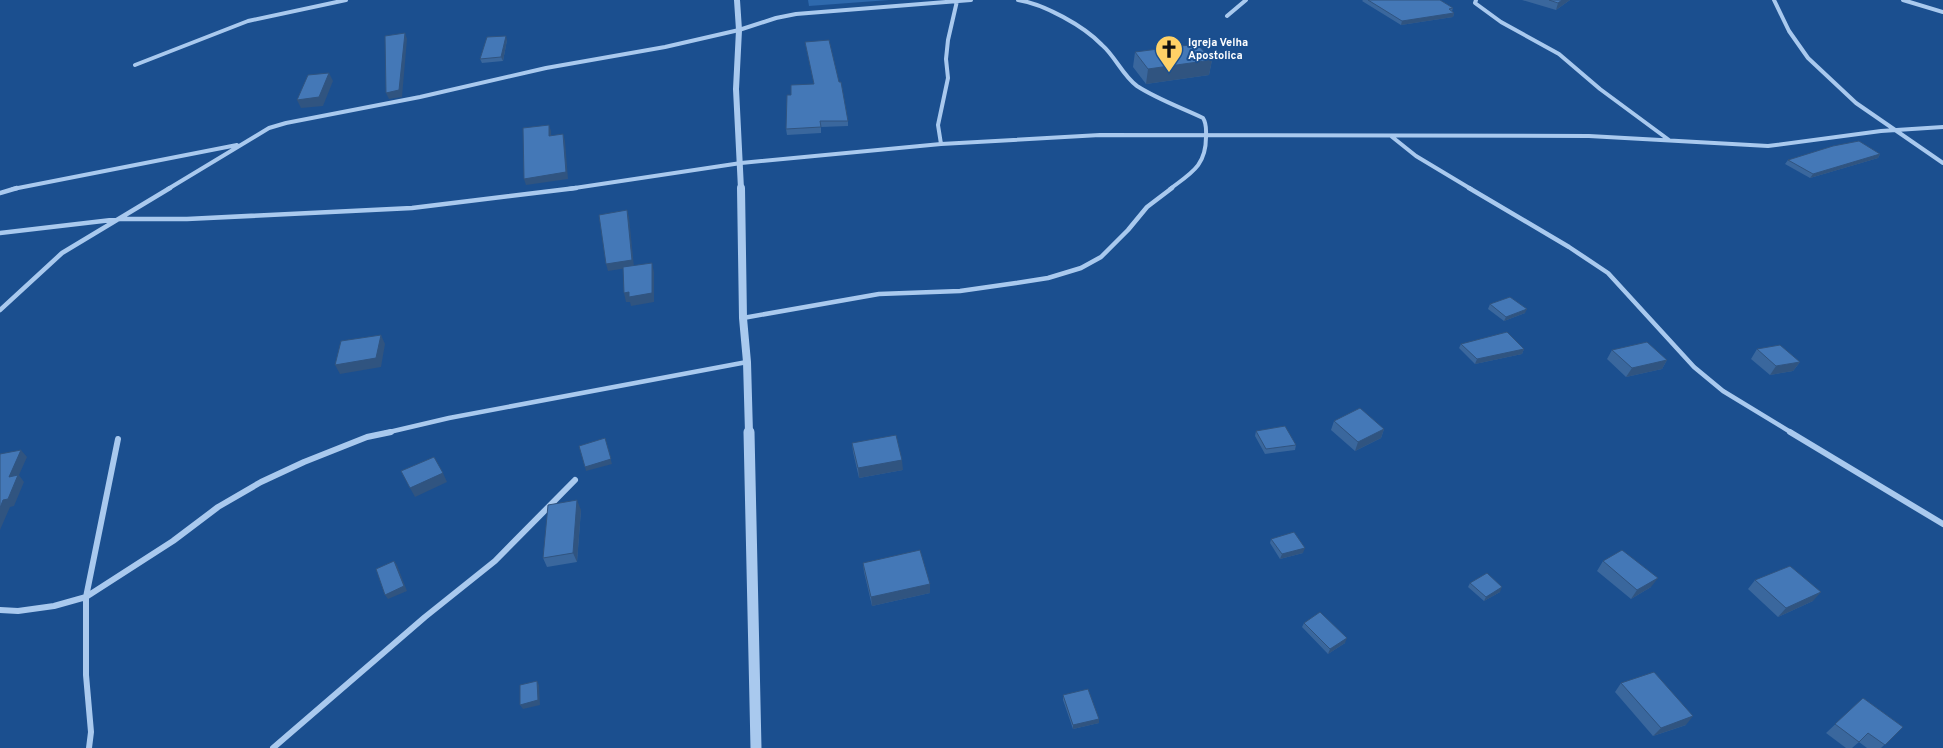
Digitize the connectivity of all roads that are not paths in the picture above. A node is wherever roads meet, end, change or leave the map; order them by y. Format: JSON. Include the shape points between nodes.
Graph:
{"nodes":[{"id":1,"x":346,"y":0,"type":"edge"},
{"id":2,"x":737,"y":0,"type":"edge"},
{"id":3,"x":971,"y":0,"type":"edge"},
{"id":4,"x":1018,"y":0,"type":"edge"},
{"id":5,"x":1246,"y":0,"type":"edge"},
{"id":6,"x":1476,"y":0,"type":"edge"},
{"id":7,"x":1774,"y":0,"type":"edge"},
{"id":8,"x":1903,"y":0,"type":"edge"},
{"id":9,"x":957,"y":1,"type":"edge"},
{"id":10,"x":1943,"y":12,"type":"edge"},
{"id":11,"x":1227,"y":16,"type":"dead end"},
{"id":12,"x":739,"y":30,"type":"junction"},
{"id":13,"x":135,"y":65,"type":"dead end"},
{"id":14,"x":1943,"y":128,"type":"edge"},
{"id":15,"x":1894,"y":131,"type":"junction"},
{"id":16,"x":1205,"y":135,"type":"junction"},
{"id":17,"x":1391,"y":136,"type":"junction"},
{"id":18,"x":1669,"y":140,"type":"junction"},
{"id":19,"x":240,"y":144,"type":"junction"},
{"id":20,"x":941,"y":144,"type":"junction"},
{"id":21,"x":1943,"y":162,"type":"edge"},
{"id":22,"x":741,"y":163,"type":"junction"},
{"id":23,"x":0,"y":193,"type":"edge"},
{"id":24,"x":120,"y":219,"type":"junction"},
{"id":25,"x":0,"y":233,"type":"edge"},
{"id":26,"x":0,"y":310,"type":"edge"},
{"id":27,"x":742,"y":318,"type":"junction"},
{"id":28,"x":747,"y":362,"type":"junction"},
{"id":29,"x":118,"y":439,"type":"dead end"},
{"id":30,"x":575,"y":480,"type":"dead end"},
{"id":31,"x":1943,"y":524,"type":"edge"},
{"id":32,"x":86,"y":597,"type":"junction"},
{"id":33,"x":0,"y":610,"type":"edge"},
{"id":34,"x":89,"y":748,"type":"edge"},
{"id":35,"x":273,"y":748,"type":"edge"},
{"id":36,"x":756,"y":748,"type":"edge"}],
"edges":[{"from":1,"to":13,"type":"street","via":[[248,21]]},
{"from":2,"to":12,"type":"street"},
{"from":3,"to":9,"type":"street"},
{"from":4,"to":16,"type":"street","via":[[1050,11],[1102,44],[1136,86],[1203,118],[1206,122]]},
{"from":5,"to":11,"type":"street"},
{"from":6,"to":18,"type":"street","via":[[1479,7],[1501,22],[1559,54]]},
{"from":7,"to":15,"type":"street","via":[[1789,31],[1808,58],[1856,103]]},
{"from":8,"to":10,"type":"street"},
{"from":9,"to":12,"type":"street","via":[[803,13]]},
{"from":9,"to":20,"type":"street","via":[[948,40],[948,78],[938,125]]},
{"from":12,"to":19,"type":"street","via":[[286,123],[269,128]]},
{"from":12,"to":22,"type":"street","via":[[736,89]]},
{"from":14,"to":15,"type":"street"},
{"from":15,"to":18,"type":"street","via":[[1768,146]]},
{"from":15,"to":21,"type":"street"},
{"from":16,"to":17,"type":"street"},
{"from":16,"to":20,"type":"street","via":[[1100,135]]},
{"from":16,"to":27,"type":"street","via":[[1206,150],[1199,166],[1147,207],[1101,257],[1081,268],[1016,283],[960,291],[879,294]]},
{"from":17,"to":18,"type":"street","via":[[1570,136]]},
{"from":17,"to":31,"type":"street","via":[[1416,156],[1608,273],[1694,367],[1722,391]]},
{"from":19,"to":23,"type":"street","via":[[26,185]]},
{"from":19,"to":24,"type":"street"},
{"from":20,"to":22,"type":"street"},
{"from":22,"to":24,"type":"street","via":[[527,195],[420,207],[187,219]]},
{"from":22,"to":27,"type":"street"},
{"from":24,"to":25,"type":"street"},
{"from":24,"to":26,"type":"street","via":[[62,253]]},
{"from":27,"to":28,"type":"street"},
{"from":28,"to":32,"type":"street","via":[[449,418],[367,437],[261,482],[218,507]]},
{"from":28,"to":36,"type":"street"},
{"from":29,"to":32,"type":"street"},
{"from":30,"to":35,"type":"street","via":[[495,562],[425,617]]},
{"from":32,"to":33,"type":"street","via":[[45,608],[18,612]]},
{"from":32,"to":34,"type":"street"}]}
